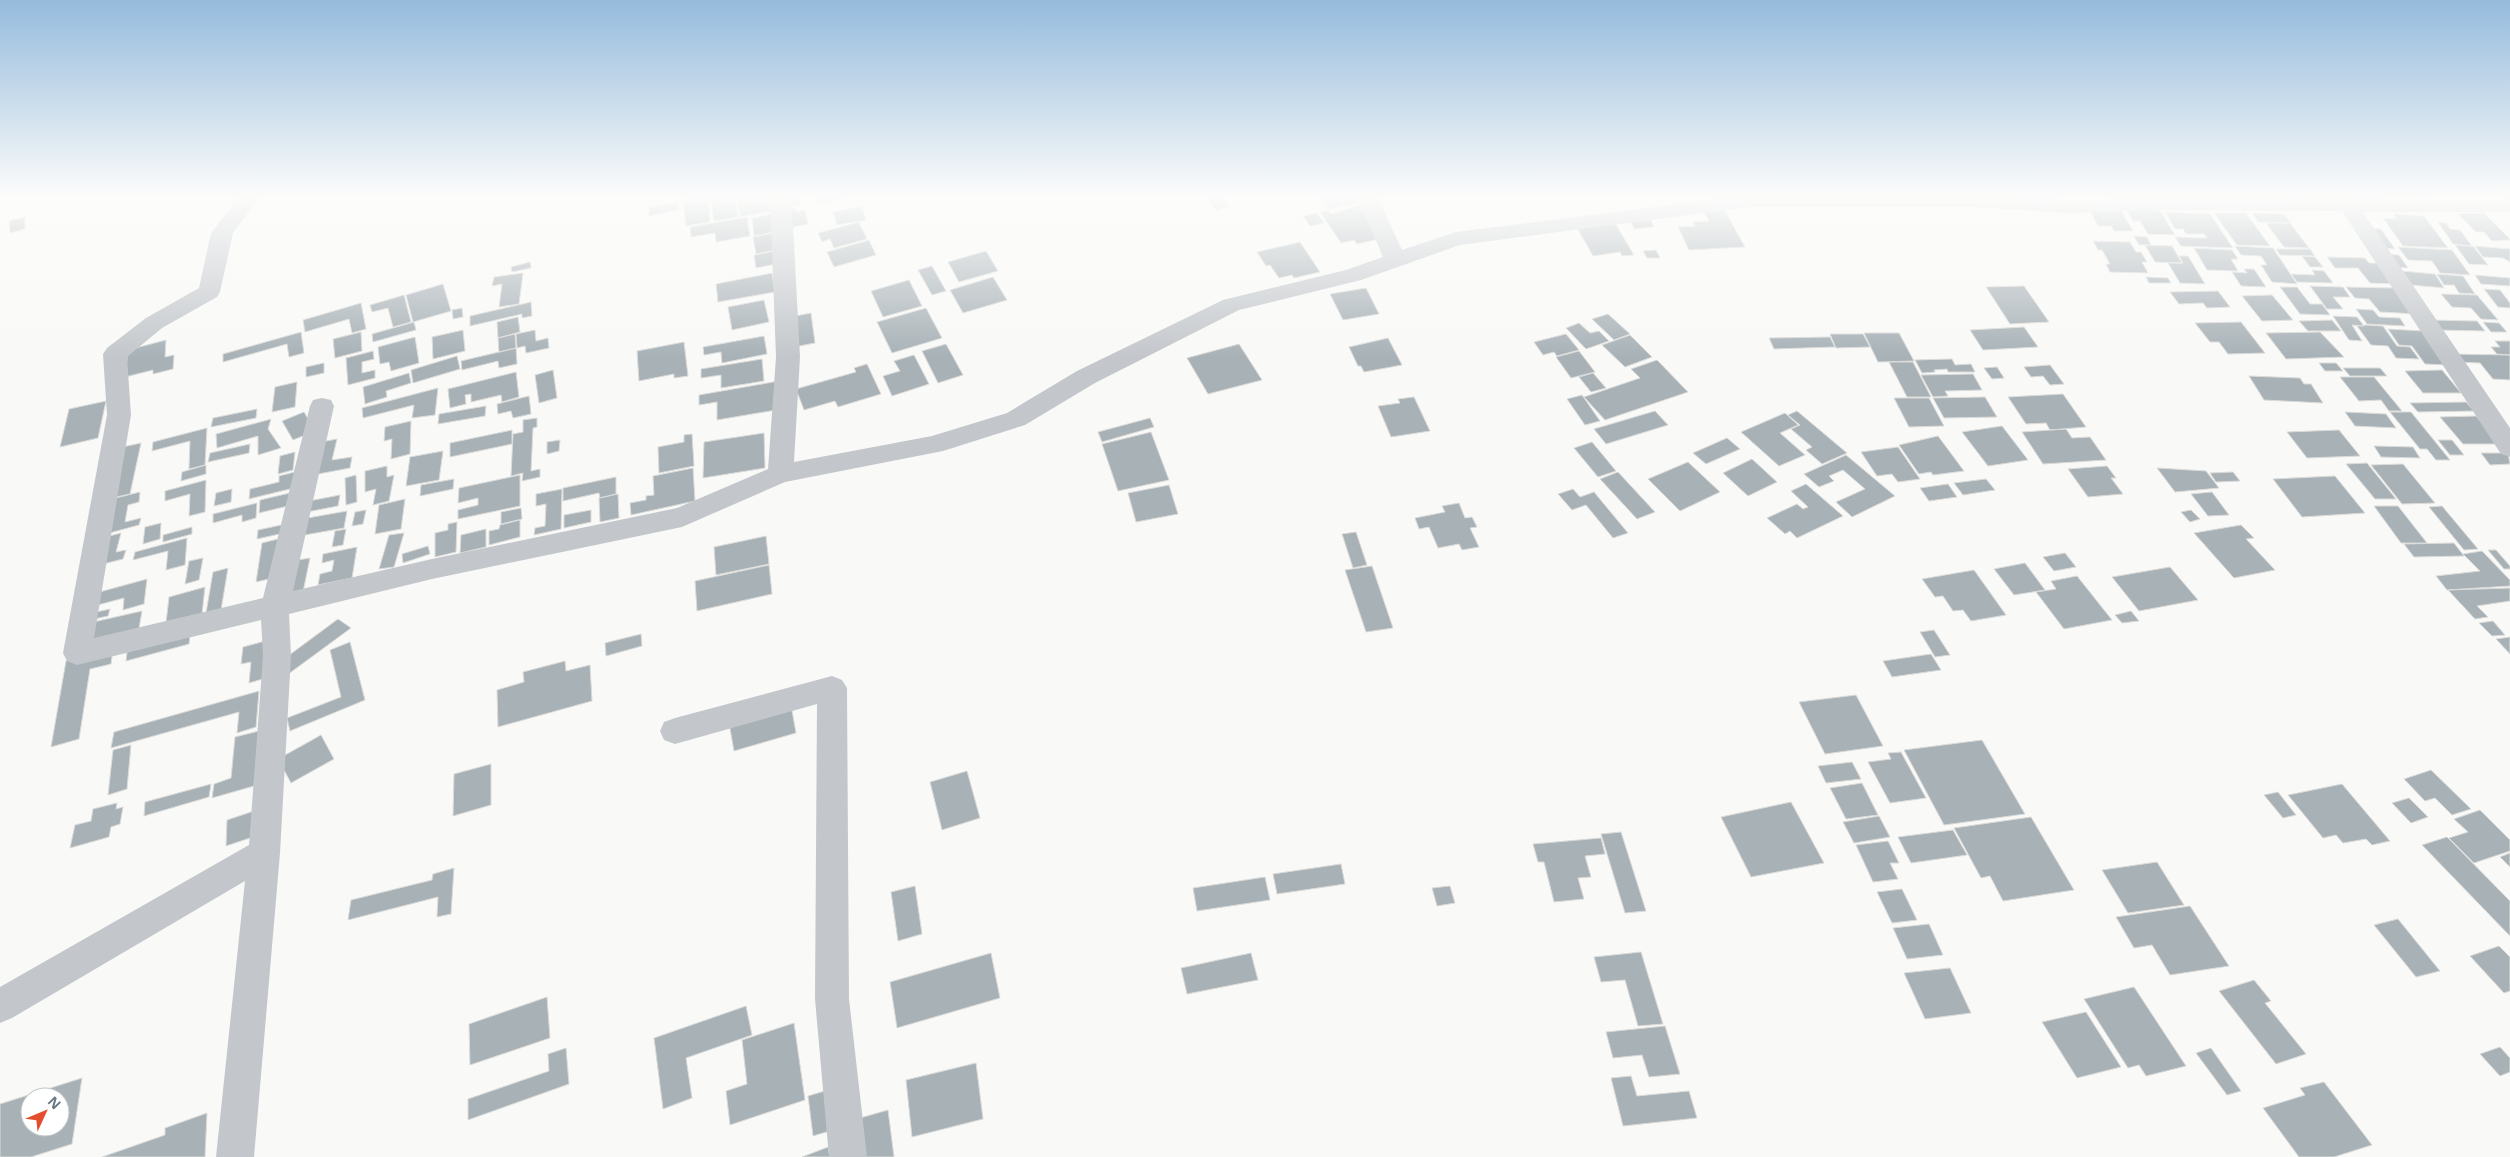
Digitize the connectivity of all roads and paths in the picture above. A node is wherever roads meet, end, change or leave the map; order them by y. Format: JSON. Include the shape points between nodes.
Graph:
{"nodes":[{"id":1,"x":218,"y":250,"type":"edge"},
{"id":2,"x":783,"y":250,"type":"edge"},
{"id":3,"x":1391,"y":250,"type":"edge"},
{"id":4,"x":1424,"y":250,"type":"edge"},
{"id":5,"x":2378,"y":250,"type":"edge"},
{"id":6,"x":1395,"y":260,"type":"junction"},
{"id":7,"x":322,"y":406,"type":"dead end"},
{"id":8,"x":2510,"y":448,"type":"edge"},
{"id":9,"x":780,"y":474,"type":"junction"},
{"id":10,"x":275,"y":607,"type":"junction"},
{"id":11,"x":675,"y":731,"type":"dead end"},
{"id":12,"x":264,"y":853,"type":"junction"},
{"id":13,"x":0,"y":1006,"type":"edge"},
{"id":14,"x":235,"y":1157,"type":"edge"},
{"id":15,"x":848,"y":1157,"type":"edge"}],
"edges":[{"from":1,"to":10,"type":"street","via":[[209,292],[154,323],[115,354],[120,415],[77,653]]},
{"from":2,"to":9,"type":"street","via":[[788,357]]},
{"from":3,"to":6,"type":"street"},
{"from":4,"to":6,"type":"street"},
{"from":5,"to":8,"type":"street"},
{"from":6,"to":9,"type":"street","via":[[1353,275],[1231,304],[1086,377],[1016,419],[934,445]]},
{"from":7,"to":10,"type":"street"},
{"from":9,"to":10,"type":"street","via":[[682,517],[432,569]]},
{"from":10,"to":12,"type":"street","via":[[277,656]]},
{"from":11,"to":15,"type":"street","via":[[832,688],[832,999]]},
{"from":12,"to":13,"type":"street"},
{"from":12,"to":14,"type":"street"}]}
